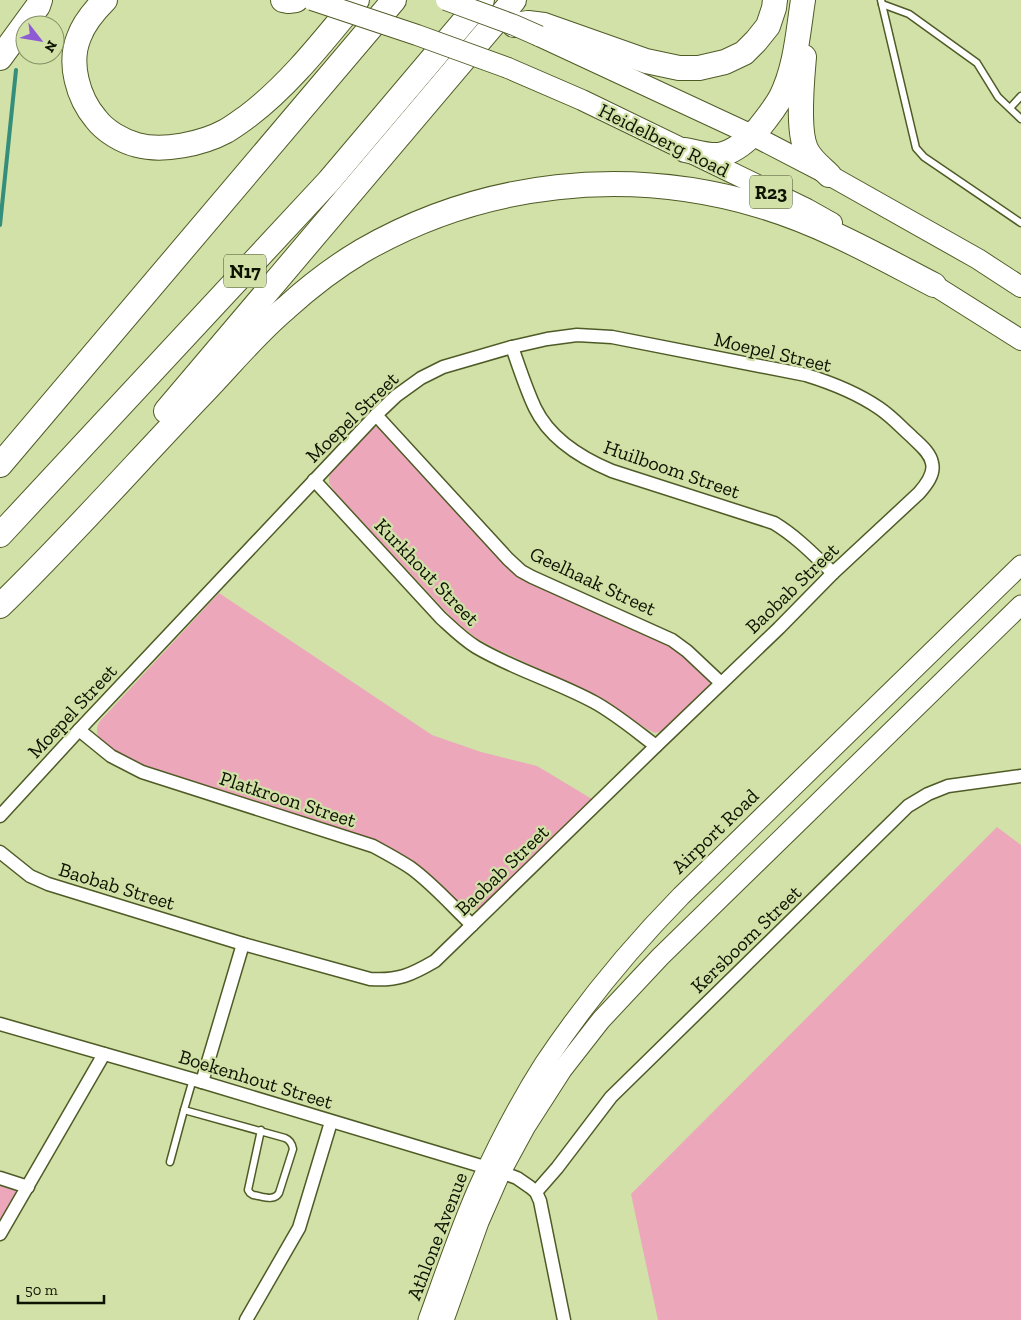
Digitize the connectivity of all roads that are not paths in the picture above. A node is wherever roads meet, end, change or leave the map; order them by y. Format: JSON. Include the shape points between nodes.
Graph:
{"nodes":[{"id":1,"x":40,"y":0,"type":"edge"},
{"id":2,"x":54,"y":0,"type":"edge"},
{"id":3,"x":105,"y":0,"type":"edge"},
{"id":4,"x":283,"y":0,"type":"edge"},
{"id":5,"x":296,"y":0,"type":"edge"},
{"id":6,"x":312,"y":0,"type":"edge"},
{"id":7,"x":357,"y":0,"type":"edge"},
{"id":8,"x":394,"y":0,"type":"edge"},
{"id":9,"x":446,"y":0,"type":"edge"},
{"id":10,"x":482,"y":0,"type":"edge"},
{"id":11,"x":514,"y":0,"type":"edge"},
{"id":12,"x":775,"y":0,"type":"edge"},
{"id":13,"x":803,"y":0,"type":"edge"},
{"id":14,"x":808,"y":0,"type":"edge"},
{"id":15,"x":882,"y":2,"type":"edge"},
{"id":16,"x":41,"y":15,"type":"edge"},
{"id":17,"x":514,"y":24,"type":"joint"},
{"id":18,"x":541,"y":30,"type":"junction"},
{"id":19,"x":15,"y":47,"type":"edge"},
{"id":20,"x":0,"y":58,"type":"edge"},
{"id":21,"x":0,"y":65,"type":"edge"},
{"id":22,"x":1021,"y":96,"type":"edge"},
{"id":23,"x":1010,"y":108,"type":"junction"},
{"id":24,"x":1021,"y":119,"type":"edge"},
{"id":25,"x":752,"y":135,"type":"junction"},
{"id":26,"x":685,"y":150,"type":"junction"},
{"id":27,"x":829,"y":175,"type":"junction"},
{"id":28,"x":1021,"y":223,"type":"edge"},
{"id":29,"x":934,"y":285,"type":"junction"},
{"id":30,"x":1021,"y":287,"type":"edge"},
{"id":31,"x":1021,"y":340,"type":"edge"},
{"id":32,"x":512,"y":347,"type":"junction"},
{"id":33,"x":376,"y":415,"type":"junction"},
{"id":34,"x":0,"y":465,"type":"edge"},
{"id":35,"x":314,"y":480,"type":"junction"},
{"id":36,"x":927,"y":483,"type":"joint"},
{"id":37,"x":0,"y":535,"type":"edge"},
{"id":38,"x":1021,"y":565,"type":"edge"},
{"id":39,"x":833,"y":573,"type":"junction"},
{"id":40,"x":0,"y":602,"type":"edge"},
{"id":41,"x":0,"y":606,"type":"edge"},
{"id":42,"x":1021,"y":606,"type":"edge"},
{"id":43,"x":721,"y":683,"type":"junction"},
{"id":44,"x":79,"y":730,"type":"junction"},
{"id":45,"x":656,"y":746,"type":"junction"},
{"id":46,"x":1021,"y":776,"type":"edge"},
{"id":47,"x":0,"y":816,"type":"edge"},
{"id":48,"x":0,"y":852,"type":"edge"},
{"id":49,"x":472,"y":925,"type":"junction"},
{"id":50,"x":243,"y":944,"type":"junction"},
{"id":51,"x":0,"y":1024,"type":"edge"},
{"id":52,"x":104,"y":1054,"type":"junction"},
{"id":53,"x":197,"y":1081,"type":"junction"},
{"id":54,"x":184,"y":1110,"type":"junction"},
{"id":55,"x":331,"y":1122,"type":"junction"},
{"id":56,"x":260,"y":1130,"type":"junction"},
{"id":57,"x":170,"y":1162,"type":"dead end"},
{"id":58,"x":494,"y":1170,"type":"junction"},
{"id":59,"x":0,"y":1178,"type":"edge"},
{"id":60,"x":28,"y":1187,"type":"junction"},
{"id":61,"x":536,"y":1192,"type":"junction"},
{"id":62,"x":0,"y":1234,"type":"edge"},
{"id":63,"x":246,"y":1320,"type":"edge"},
{"id":64,"x":428,"y":1320,"type":"edge"},
{"id":65,"x":444,"y":1320,"type":"edge"},
{"id":66,"x":564,"y":1320,"type":"edge"}],
"edges":[{"from":1,"to":20,"type":"highway"},
{"from":2,"to":16,"type":"highway"},
{"from":3,"to":7,"type":"highway","via":[[94,10],[78,38],[74,64],[81,93],[96,120],[112,133],[129,142],[155,148],[211,137],[240,121],[285,84]]},
{"from":4,"to":5,"type":"highway"},
{"from":6,"to":26,"type":"main road","name":"Heidelberg Road","number":"R23","bridge":true,"via":[[508,68]]},
{"from":8,"to":34,"type":"highway"},
{"from":9,"to":17,"type":"main road","bridge":true},
{"from":10,"to":37,"type":"highway","number":"N17","via":[[329,180]]},
{"from":11,"to":40,"type":"highway"},
{"from":12,"to":18,"type":"highway","via":[[768,26],[744,53],[725,62],[699,68],[679,68],[646,61]]},
{"from":13,"to":25,"type":"highway","via":[[795,52],[781,97]]},
{"from":14,"to":27,"type":"highway","via":[[801,124],[806,150]]},
{"from":15,"to":23,"type":"lane","via":[[908,14],[977,63],[998,97]]},
{"from":15,"to":28,"type":"lane","via":[[916,148],[924,157]]},
{"from":17,"to":18,"type":"highway","via":[[528,23]]},
{"from":18,"to":25,"type":"main road","name":"Heidelberg Road","number":"R23"},
{"from":19,"to":21,"type":"highway"},
{"from":22,"to":23,"type":"lane"},
{"from":23,"to":24,"type":"lane"},
{"from":25,"to":26,"type":"highway","via":[[730,152],[702,154]]},
{"from":25,"to":27,"type":"main road","name":"Heidelberg Road","number":"R23"},
{"from":26,"to":29,"type":"main road","name":"Heidelberg Road","number":"R23","via":[[807,209]]},
{"from":27,"to":30,"type":"main road","name":"Heidelberg Road","number":"R23","via":[[978,259]]},
{"from":29,"to":31,"type":"main road","name":"Heidelberg Road","number":"R23"},
{"from":29,"to":41,"type":"highway","via":[[820,228],[762,206],[677,189],[632,185],[561,186],[476,202],[438,215],[361,252],[285,308]]},
{"from":32,"to":33,"type":"street","name":"Moepel Street","via":[[444,367],[421,378]]},
{"from":32,"to":36,"type":"street","name":"Moepel Street","via":[[578,335],[612,337],[806,375],[836,385],[881,409],[930,455],[932,474]]},
{"from":32,"to":39,"type":"street","name":"Huilboom Street","via":[[535,408],[557,437],[575,452],[612,471],[774,523],[788,531]]},
{"from":33,"to":35,"type":"street","name":"Moepel Street"},
{"from":33,"to":43,"type":"street","name":"Geelhaak Street","via":[[508,560],[532,577],[672,640]]},
{"from":35,"to":44,"type":"street","name":"Moepel Street"},
{"from":35,"to":45,"type":"street","name":"Kurkhout Street","via":[[459,634],[493,656],[594,702]]},
{"from":36,"to":39,"type":"street","name":"Baobab Street"},
{"from":38,"to":58,"type":"main road","name":"Airport Road","via":[[646,932],[590,999],[544,1065],[514,1116]]},
{"from":39,"to":43,"type":"street","name":"Baobab Street"},
{"from":42,"to":58,"type":"main road","via":[[660,957],[600,1020]]},
{"from":43,"to":45,"type":"street","name":"Baobab Street"},
{"from":44,"to":47,"type":"street","name":"Moepel Street"},
{"from":44,"to":49,"type":"street","name":"Platkroon Street","via":[[111,756],[142,772],[373,846],[411,869]]},
{"from":45,"to":49,"type":"street","name":"Baobab Street"},
{"from":46,"to":61,"type":"street","name":"Kersboom Street","via":[[948,786],[908,806],[611,1097]]},
{"from":48,"to":50,"type":"street","name":"Baobab Street","via":[[30,876],[48,884]]},
{"from":49,"to":50,"type":"street","name":"Baobab Street","via":[[435,961],[403,977],[388,980],[370,979]]},
{"from":50,"to":53,"type":"street"},
{"from":51,"to":52,"type":"street","name":"Boekenhout Street"},
{"from":52,"to":53,"type":"street","name":"Boekenhout Street"},
{"from":52,"to":60,"type":"street"},
{"from":53,"to":54,"type":"lane"},
{"from":53,"to":55,"type":"street","name":"Boekenhout Street"},
{"from":54,"to":56,"type":"lane"},
{"from":54,"to":57,"type":"lane"},
{"from":55,"to":58,"type":"street","name":"Boekenhout Street"},
{"from":55,"to":63,"type":"street","via":[[299,1228]]},
{"from":56,"to":56,"type":"lane","via":[[285,1138],[292,1144],[279,1193],[274,1198],[253,1195],[248,1190]]},
{"from":58,"to":61,"type":"street","name":"Boekenhout Street","via":[[517,1178]]},
{"from":58,"to":64,"type":"main road","name":"Athlone Avenue","via":[[466,1218]]},
{"from":58,"to":65,"type":"main road","name":"Athlone Avenue"},
{"from":59,"to":60,"type":"street"},
{"from":60,"to":62,"type":"street"},
{"from":61,"to":66,"type":"street"}]}
